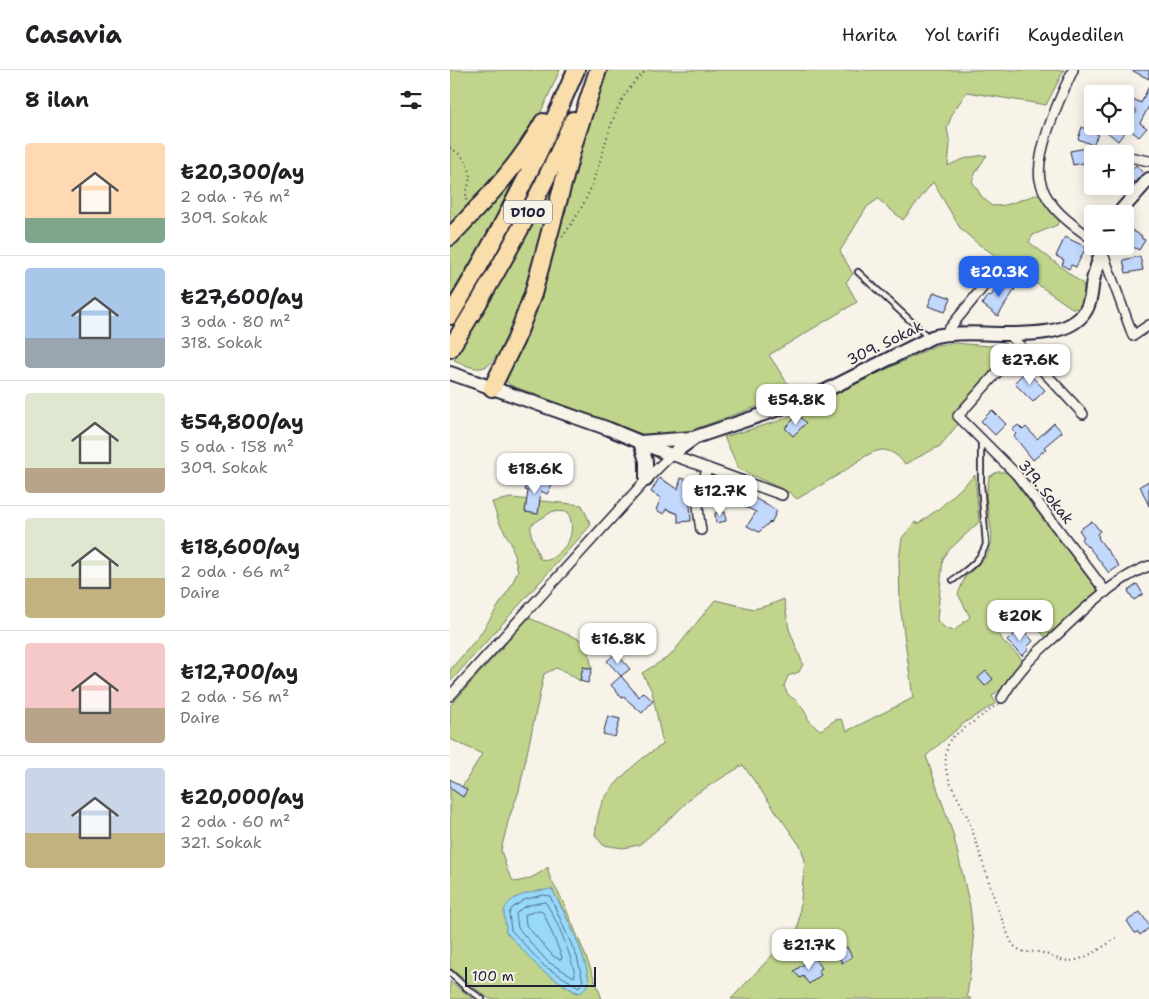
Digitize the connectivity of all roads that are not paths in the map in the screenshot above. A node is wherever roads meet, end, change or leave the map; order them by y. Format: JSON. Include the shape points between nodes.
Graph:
{"nodes":[{"id":1,"x":572,"y":70,"type":"edge"},
{"id":2,"x":576,"y":70,"type":"edge"},
{"id":3,"x":594,"y":70,"type":"edge"},
{"id":4,"x":598,"y":70,"type":"edge"},
{"id":5,"x":1073,"y":70,"type":"edge"},
{"id":6,"x":1134,"y":158,"type":"edge"},
{"id":7,"x":1149,"y":161,"type":"edge"},
{"id":8,"x":1149,"y":179,"type":"edge"},
{"id":9,"x":1126,"y":205,"type":"edge"},
{"id":10,"x":1084,"y":233,"type":"edge"},
{"id":11,"x":450,"y":237,"type":"edge"},
{"id":12,"x":1100,"y":255,"type":"edge"},
{"id":13,"x":1104,"y":255,"type":"edge"},
{"id":14,"x":858,"y":272,"type":"dead end"},
{"id":15,"x":984,"y":287,"type":"dead end"},
{"id":16,"x":450,"y":316,"type":"edge"},
{"id":17,"x":1149,"y":325,"type":"edge"},
{"id":18,"x":1008,"y":333,"type":"junction"},
{"id":19,"x":945,"y":334,"type":"junction"},
{"id":20,"x":930,"y":339,"type":"junction"},
{"id":21,"x":1020,"y":347,"type":"junction"},
{"id":22,"x":450,"y":349,"type":"edge"},
{"id":23,"x":450,"y":373,"type":"edge"},
{"id":24,"x":492,"y":388,"type":"junction"},
{"id":25,"x":1083,"y":414,"type":"dead end"},
{"id":26,"x":696,"y":437,"type":"junction"},
{"id":27,"x":981,"y":438,"type":"junction"},
{"id":28,"x":640,"y":442,"type":"junction"},
{"id":29,"x":671,"y":456,"type":"junction"},
{"id":30,"x":708,"y":468,"type":"junction"},
{"id":31,"x":646,"y":480,"type":"junction"},
{"id":32,"x":782,"y":495,"type":"dead end"},
{"id":33,"x":701,"y":530,"type":"dead end"},
{"id":34,"x":1149,"y":566,"type":"edge"},
{"id":35,"x":953,"y":580,"type":"dead end"},
{"id":36,"x":1106,"y":592,"type":"junction"},
{"id":37,"x":450,"y":696,"type":"edge"},
{"id":38,"x":1002,"y":698,"type":"road end"},
{"id":39,"x":450,"y":973,"type":"edge"},
{"id":40,"x":482,"y":999,"type":"edge"}],
"edges":[{"from":1,"to":11,"type":"highway","via":[[520,159]]},
{"from":2,"to":16,"type":"highway","number":"D100","via":[[527,176]]},
{"from":3,"to":22,"type":"highway","number":"D100","via":[[542,185]]},
{"from":4,"to":24,"type":"highway","via":[[533,294]]},
{"from":5,"to":10,"type":"street","via":[[1050,126],[1040,180],[1059,213]]},
{"from":6,"to":7,"type":"street"},
{"from":8,"to":9,"type":"street"},
{"from":12,"to":18,"type":"street","name":"309. Sokak","via":[[1090,302],[1078,320],[1055,331]]},
{"from":13,"to":17,"type":"street","via":[[1133,336]]},
{"from":14,"to":20,"type":"lane"},
{"from":15,"to":19,"type":"street"},
{"from":18,"to":19,"type":"street","name":"309. Sokak"},
{"from":18,"to":21,"type":"street"},
{"from":19,"to":20,"type":"street","name":"309. Sokak"},
{"from":20,"to":26,"type":"street","name":"309. Sokak","via":[[827,390]]},
{"from":21,"to":25,"type":"street"},
{"from":21,"to":27,"type":"street","name":"319. Sokak","via":[[958,416]]},
{"from":23,"to":24,"type":"street"},
{"from":24,"to":28,"type":"street"},
{"from":26,"to":28,"type":"street"},
{"from":26,"to":29,"type":"street","name":"309. Sokak"},
{"from":27,"to":35,"type":"lane","via":[[986,544],[979,559]]},
{"from":27,"to":36,"type":"street","name":"319. Sokak","via":[[1022,482]]},
{"from":28,"to":29,"type":"street"},
{"from":28,"to":31,"type":"street","via":[[646,461]]},
{"from":29,"to":30,"type":"street"},
{"from":29,"to":31,"type":"street"},
{"from":30,"to":32,"type":"street"},
{"from":30,"to":33,"type":"street","via":[[698,498]]},
{"from":31,"to":37,"type":"street"},
{"from":34,"to":36,"type":"street"},
{"from":36,"to":38,"type":"street","via":[[1032,657]]},
{"from":39,"to":40,"type":"lane"}]}
